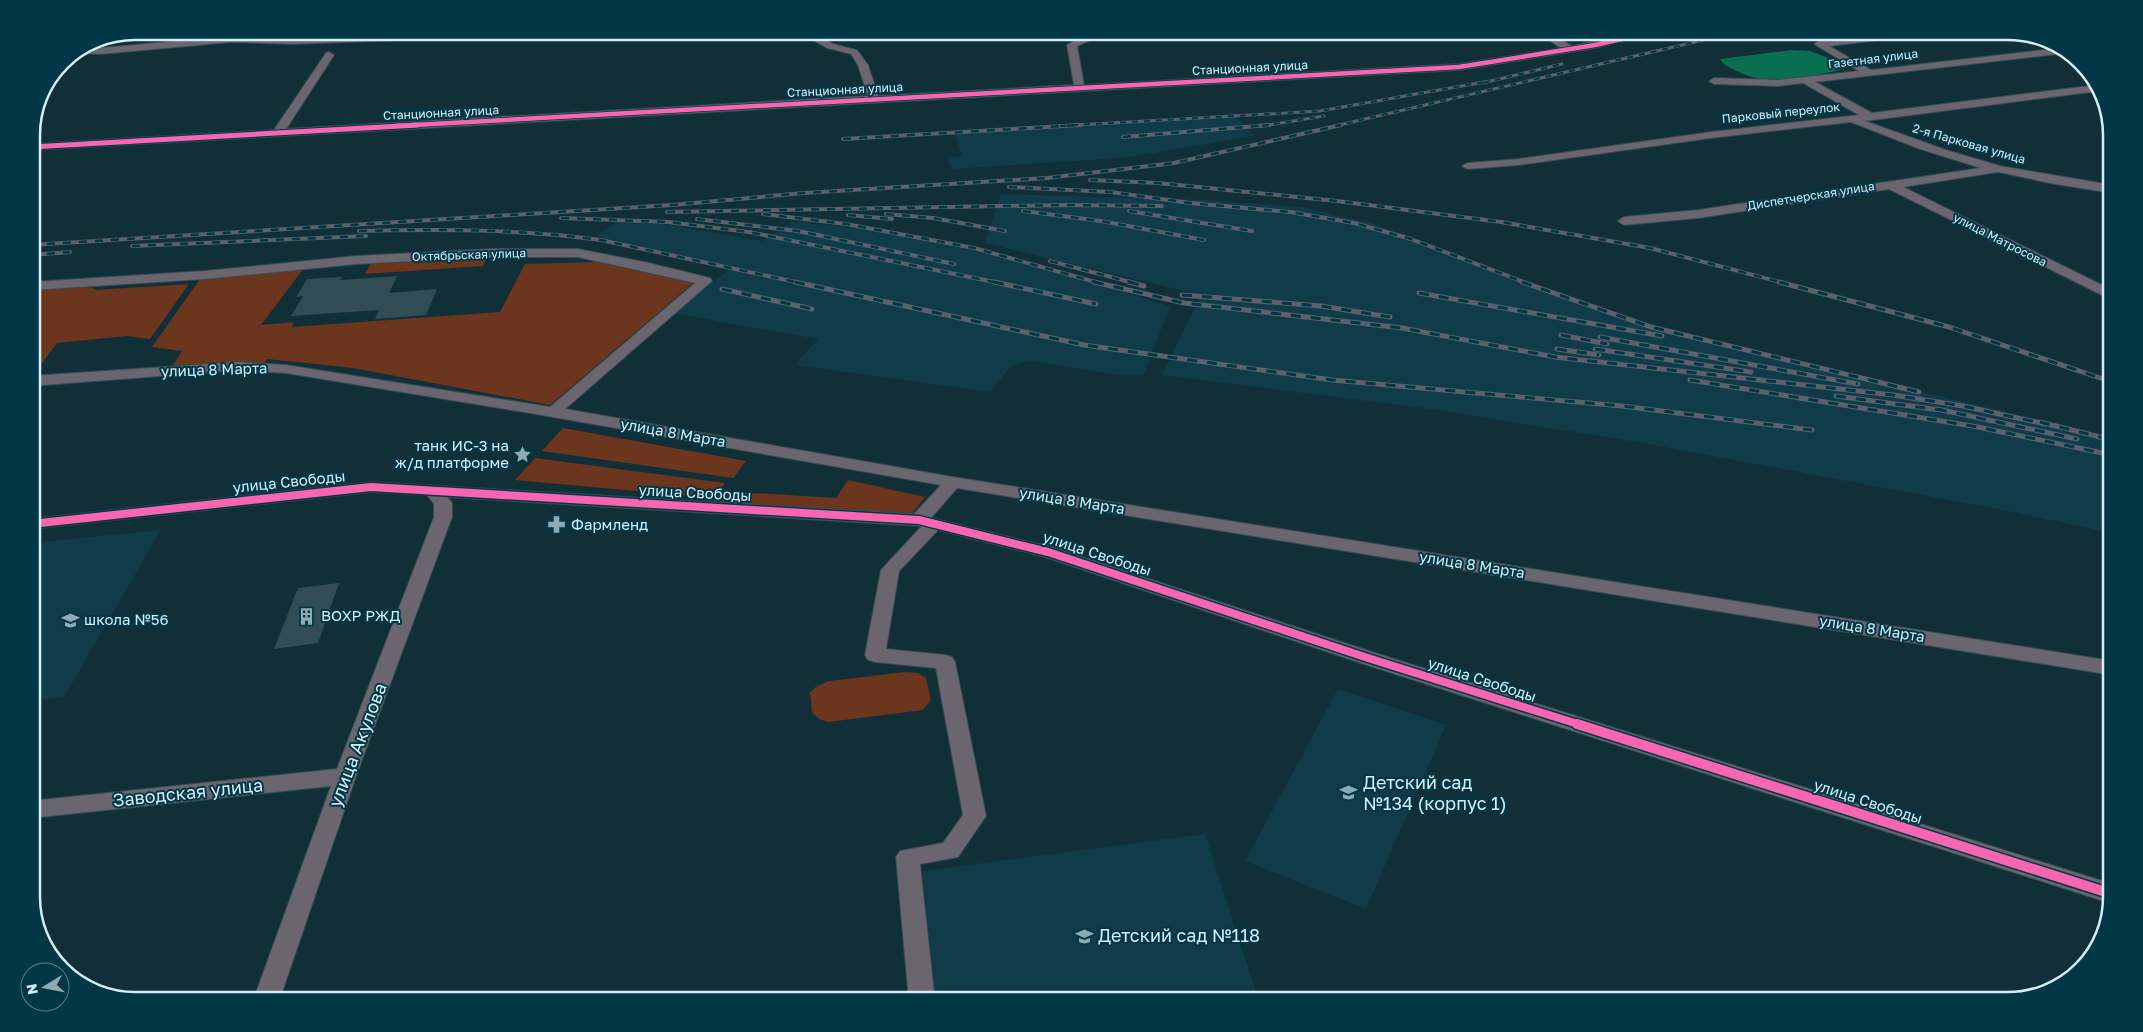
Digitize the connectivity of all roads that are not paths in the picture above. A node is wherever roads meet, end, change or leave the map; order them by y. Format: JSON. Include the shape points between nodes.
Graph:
{"nodes":[{"id":1,"x":220,"y":40,"type":"edge"},
{"id":2,"x":262,"y":40,"type":"edge"},
{"id":3,"x":320,"y":40,"type":"edge"},
{"id":4,"x":820,"y":40,"type":"edge"},
{"id":5,"x":1083,"y":40,"type":"edge"},
{"id":6,"x":1554,"y":40,"type":"edge"},
{"id":7,"x":1614,"y":40,"type":"edge"},
{"id":8,"x":1853,"y":40,"type":"edge"},
{"id":9,"x":1570,"y":49,"type":"junction"},
{"id":10,"x":91,"y":51,"type":"edge"},
{"id":11,"x":2054,"y":52,"type":"edge"},
{"id":12,"x":329,"y":55,"type":"dead end"},
{"id":13,"x":1868,"y":72,"type":"junction"},
{"id":14,"x":1804,"y":80,"type":"junction"},
{"id":15,"x":1714,"y":81,"type":"dead end"},
{"id":16,"x":1079,"y":88,"type":"junction"},
{"id":17,"x":2091,"y":89,"type":"edge"},
{"id":18,"x":874,"y":99,"type":"junction"},
{"id":19,"x":1869,"y":116,"type":"junction"},
{"id":20,"x":1852,"y":119,"type":"junction"},
{"id":21,"x":277,"y":134,"type":"junction"},
{"id":22,"x":40,"y":147,"type":"edge"},
{"id":23,"x":1468,"y":166,"type":"dead end"},
{"id":24,"x":1998,"y":169,"type":"junction"},
{"id":25,"x":1888,"y":184,"type":"junction"},
{"id":26,"x":2103,"y":188,"type":"edge"},
{"id":27,"x":1624,"y":220,"type":"dead end"},
{"id":28,"x":40,"y":285,"type":"edge"},
{"id":29,"x":2103,"y":292,"type":"edge"},
{"id":30,"x":40,"y":380,"type":"edge"},
{"id":31,"x":553,"y":412,"type":"junction"},
{"id":32,"x":953,"y":482,"type":"junction"},
{"id":33,"x":433,"y":492,"type":"junction"},
{"id":34,"x":926,"y":522,"type":"junction"},
{"id":35,"x":40,"y":523,"type":"edge"},
{"id":36,"x":2103,"y":667,"type":"edge"},
{"id":37,"x":345,"y":776,"type":"junction"},
{"id":38,"x":40,"y":809,"type":"edge"},
{"id":39,"x":2103,"y":891,"type":"edge"},
{"id":40,"x":269,"y":992,"type":"edge"},
{"id":41,"x":921,"y":992,"type":"edge"}],
"edges":[{"from":1,"to":10,"type":"street"},
{"from":2,"to":3,"type":"street"},
{"from":4,"to":18,"type":"street","via":[[854,52],[863,65]]},
{"from":5,"to":16,"type":"street","via":[[1072,45],[1071,53],[1080,76]]},
{"from":6,"to":9,"type":"street"},
{"from":7,"to":9,"type":"street","name":"Станционная улица"},
{"from":8,"to":13,"type":"street","via":[[1819,44]]},
{"from":9,"to":16,"type":"street","name":"Станционная улица","via":[[1421,70]]},
{"from":11,"to":13,"type":"street","name":"Газетная улица"},
{"from":12,"to":21,"type":"street"},
{"from":13,"to":14,"type":"street","name":"Газетная улица"},
{"from":14,"to":15,"type":"street","name":"Газетная улица","via":[[1778,83]]},
{"from":14,"to":19,"type":"street"},
{"from":16,"to":18,"type":"street","name":"Станционная улица"},
{"from":17,"to":19,"type":"street","name":"Парковый переулок"},
{"from":18,"to":21,"type":"street","name":"Станционная улица"},
{"from":19,"to":20,"type":"street","name":"Парковый переулок"},
{"from":20,"to":23,"type":"street","name":"Парковый переулок"},
{"from":20,"to":24,"type":"street","name":"2-я Парковая улица"},
{"from":21,"to":22,"type":"street","name":"Станционная улица"},
{"from":24,"to":25,"type":"street","name":"Диспетчерская улица"},
{"from":24,"to":26,"type":"street","name":"2-я Парковая улица"},
{"from":25,"to":27,"type":"street","name":"Диспетчерская улица","via":[[1698,214]]},
{"from":25,"to":29,"type":"street","name":"улица Матросова"},
{"from":28,"to":31,"type":"street","name":"Октябрьская улица","via":[[205,275],[356,260],[492,253],[578,253],[705,282]]},
{"from":30,"to":31,"type":"street","name":"улица 8 Марта","via":[[238,366],[286,369]]},
{"from":31,"to":32,"type":"street","name":"улица 8 Марта"},
{"from":32,"to":34,"type":"street"},
{"from":32,"to":36,"type":"street","name":"улица 8 Марта"},
{"from":33,"to":34,"type":"street","name":"улица Свободы"},
{"from":33,"to":35,"type":"street","name":"улица Свободы","via":[[371,487]]},
{"from":33,"to":37,"type":"street","name":"улица Акулова","via":[[443,503],[444,516]]},
{"from":34,"to":39,"type":"street","name":"улица Свободы","via":[[1048,552],[1368,658]]},
{"from":34,"to":41,"type":"street","via":[[890,570],[875,654],[945,662],[976,816],[950,851],[908,857]]},
{"from":37,"to":38,"type":"street","name":"Заводская улица"},
{"from":37,"to":40,"type":"street","name":"улица Акулова"}]}
